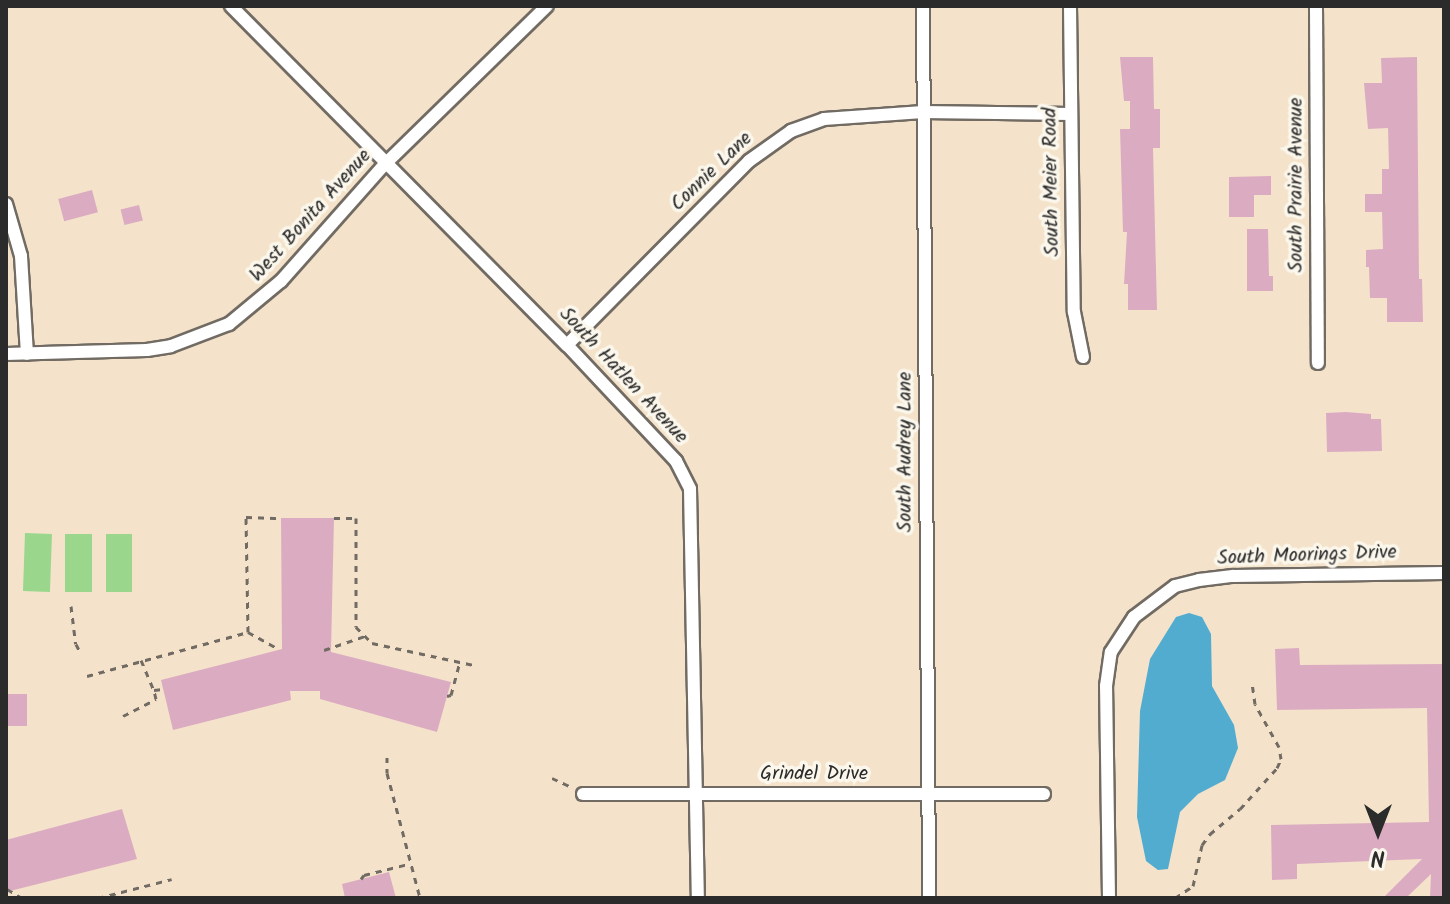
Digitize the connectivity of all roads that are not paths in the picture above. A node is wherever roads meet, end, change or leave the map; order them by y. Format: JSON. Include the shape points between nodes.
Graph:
{"nodes":[{"id":1,"x":231,"y":6,"type":"edge"},
{"id":2,"x":547,"y":6,"type":"edge"},
{"id":3,"x":923,"y":6,"type":"edge"},
{"id":4,"x":1070,"y":6,"type":"edge"},
{"id":5,"x":1316,"y":6,"type":"edge"},
{"id":6,"x":923,"y":112,"type":"junction"},
{"id":7,"x":1071,"y":114,"type":"junction"},
{"id":8,"x":385,"y":164,"type":"junction"},
{"id":9,"x":6,"y":204,"type":"edge"},
{"id":10,"x":567,"y":345,"type":"junction"},
{"id":11,"x":6,"y":354,"type":"edge"},
{"id":12,"x":27,"y":354,"type":"junction"},
{"id":13,"x":1083,"y":357,"type":"dead end"},
{"id":14,"x":1318,"y":363,"type":"dead end"},
{"id":15,"x":1444,"y":573,"type":"edge"},
{"id":16,"x":583,"y":794,"type":"road end"},
{"id":17,"x":698,"y":794,"type":"junction"},
{"id":18,"x":928,"y":794,"type":"junction"},
{"id":19,"x":1044,"y":794,"type":"dead end"},
{"id":20,"x":698,"y":898,"type":"edge"},
{"id":21,"x":929,"y":898,"type":"edge"},
{"id":22,"x":1109,"y":898,"type":"edge"}],
"edges":[{"from":1,"to":8,"type":"street","name":"South Hatlen Avenue"},
{"from":2,"to":8,"type":"street","name":"West Bonita Avenue"},
{"from":3,"to":6,"type":"street","name":"South Audrey Lane"},
{"from":4,"to":7,"type":"street","name":"South Meier Road"},
{"from":5,"to":14,"type":"street","name":"South Prairie Avenue"},
{"from":6,"to":7,"type":"street","name":"Connie Lane"},
{"from":6,"to":10,"type":"street","name":"Connie Lane","via":[[824,119],[766,145]]},
{"from":6,"to":18,"type":"street","name":"South Audrey Lane"},
{"from":7,"to":13,"type":"street","name":"South Meier Road","via":[[1074,312]]},
{"from":8,"to":10,"type":"street","name":"South Hatlen Avenue"},
{"from":8,"to":12,"type":"street","name":"West Bonita Avenue","via":[[281,281],[229,324],[147,350]]},
{"from":9,"to":12,"type":"street","via":[[21,256]]},
{"from":10,"to":17,"type":"street","name":"South Hatlen Avenue","via":[[676,461],[690,489]]},
{"from":11,"to":12,"type":"street","name":"West Bonita Avenue"},
{"from":15,"to":22,"type":"street","name":"South Moorings Drive","via":[[1199,580],[1175,586],[1134,617],[1111,652],[1106,686]]},
{"from":16,"to":17,"type":"street","name":"Grindel Drive"},
{"from":17,"to":18,"type":"street","name":"Grindel Drive"},
{"from":17,"to":20,"type":"street","name":"South Hatlen Avenue"},
{"from":18,"to":19,"type":"street","name":"Grindel Drive"},
{"from":18,"to":21,"type":"street","name":"South Audrey Lane"}]}
